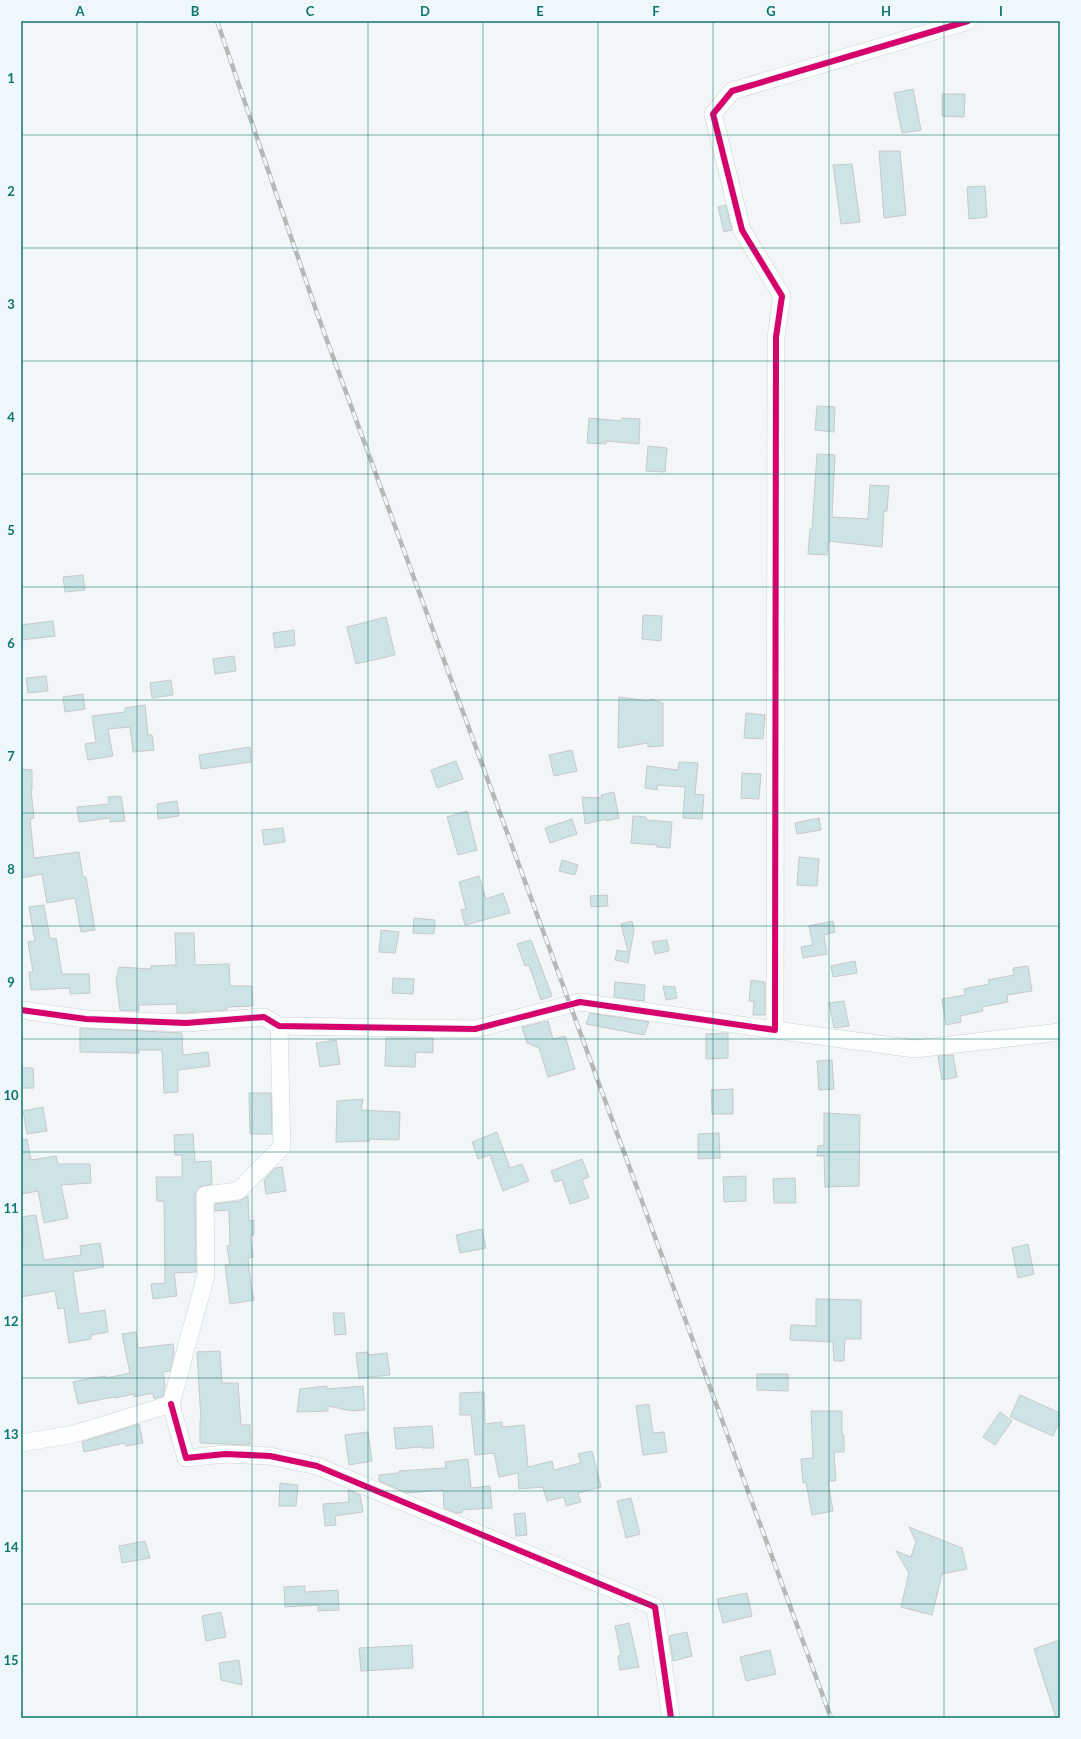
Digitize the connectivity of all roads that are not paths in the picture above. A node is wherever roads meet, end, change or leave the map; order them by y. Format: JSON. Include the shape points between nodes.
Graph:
{"nodes":[{"id":1,"x":968,"y":21,"type":"edge"},
{"id":2,"x":21,"y":1010,"type":"edge"},
{"id":3,"x":279,"y":1026,"type":"junction"},
{"id":4,"x":775,"y":1030,"type":"junction"},
{"id":5,"x":1060,"y":1032,"type":"edge"},
{"id":6,"x":171,"y":1404,"type":"junction"},
{"id":7,"x":21,"y":1443,"type":"edge"},
{"id":8,"x":671,"y":1718,"type":"edge"}],
"edges":[{"from":1,"to":4,"type":"street","via":[[732,91],[713,114],[742,230],[782,296],[776,337]]},
{"from":2,"to":3,"type":"street","via":[[86,1019],[186,1023],[264,1017]]},
{"from":3,"to":4,"type":"street","via":[[475,1029],[580,1002]]},
{"from":3,"to":6,"type":"street","via":[[282,1147],[238,1191],[205,1195],[206,1275]]},
{"from":4,"to":5,"type":"street","via":[[915,1049]]},
{"from":6,"to":7,"type":"street","via":[[74,1434]]},
{"from":6,"to":8,"type":"street","via":[[186,1458],[225,1454],[270,1456],[317,1466],[655,1607]]}]}
